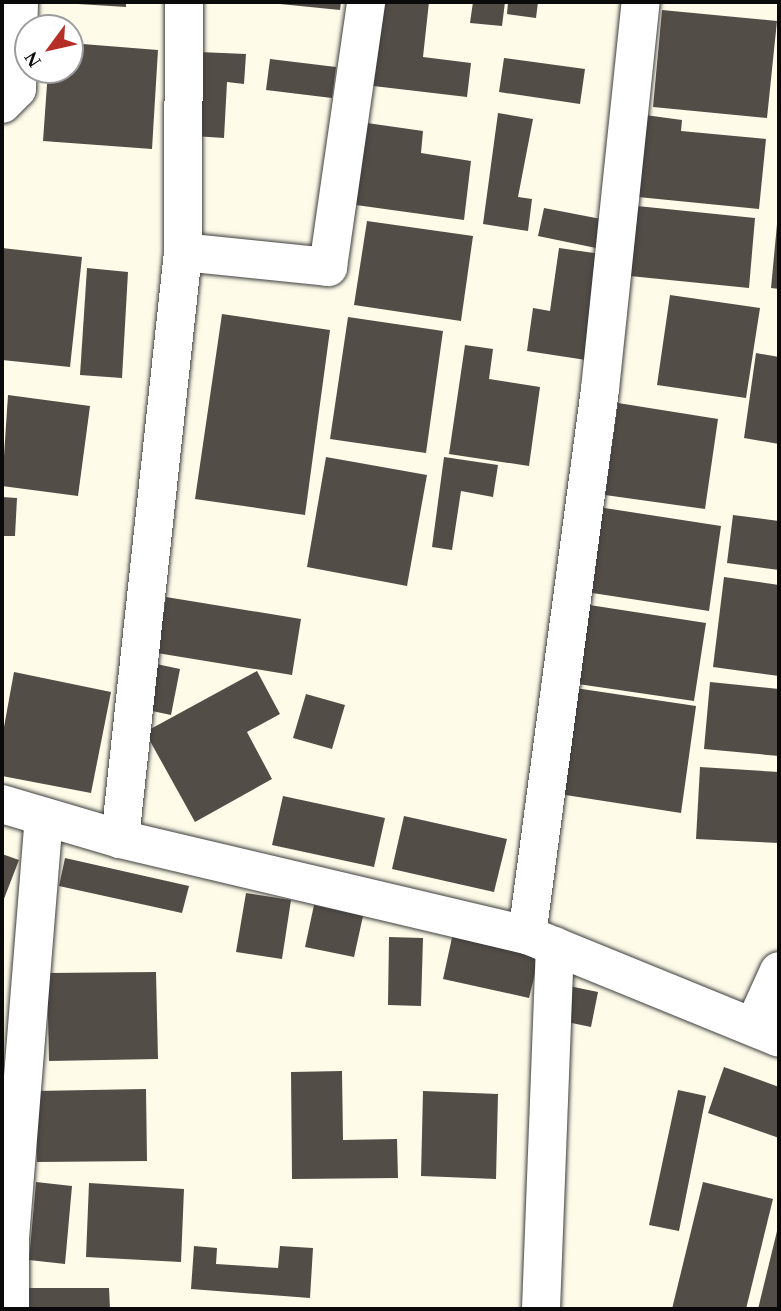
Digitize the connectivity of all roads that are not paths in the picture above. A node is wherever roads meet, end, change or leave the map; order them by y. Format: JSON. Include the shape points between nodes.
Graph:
{"nodes":[{"id":1,"x":19,"y":2,"type":"edge"},
{"id":2,"x":184,"y":2,"type":"edge"},
{"id":3,"x":366,"y":2,"type":"edge"},
{"id":4,"x":641,"y":2,"type":"edge"},
{"id":5,"x":2,"y":104,"type":"edge"},
{"id":6,"x":183,"y":252,"type":"junction"},
{"id":7,"x":2,"y":804,"type":"edge"},
{"id":8,"x":44,"y":817,"type":"junction"},
{"id":9,"x":120,"y":839,"type":"junction"},
{"id":10,"x":541,"y":940,"type":"junction"},
{"id":11,"x":779,"y":971,"type":"edge"},
{"id":12,"x":767,"y":1032,"type":"edge"},
{"id":13,"x":10,"y":1309,"type":"edge"},
{"id":14,"x":541,"y":1309,"type":"edge"}],
"edges":[{"from":1,"to":5,"type":"street","via":[[16,89]]},
{"from":2,"to":6,"type":"street"},
{"from":3,"to":6,"type":"street","via":[[328,268]]},
{"from":4,"to":10,"type":"street"},
{"from":6,"to":9,"type":"street"},
{"from":7,"to":8,"type":"street"},
{"from":8,"to":9,"type":"street"},
{"from":8,"to":13,"type":"street","via":[[10,1238]]},
{"from":9,"to":10,"type":"street"},
{"from":10,"to":12,"type":"street"},
{"from":10,"to":14,"type":"street"},
{"from":11,"to":12,"type":"street"}]}
